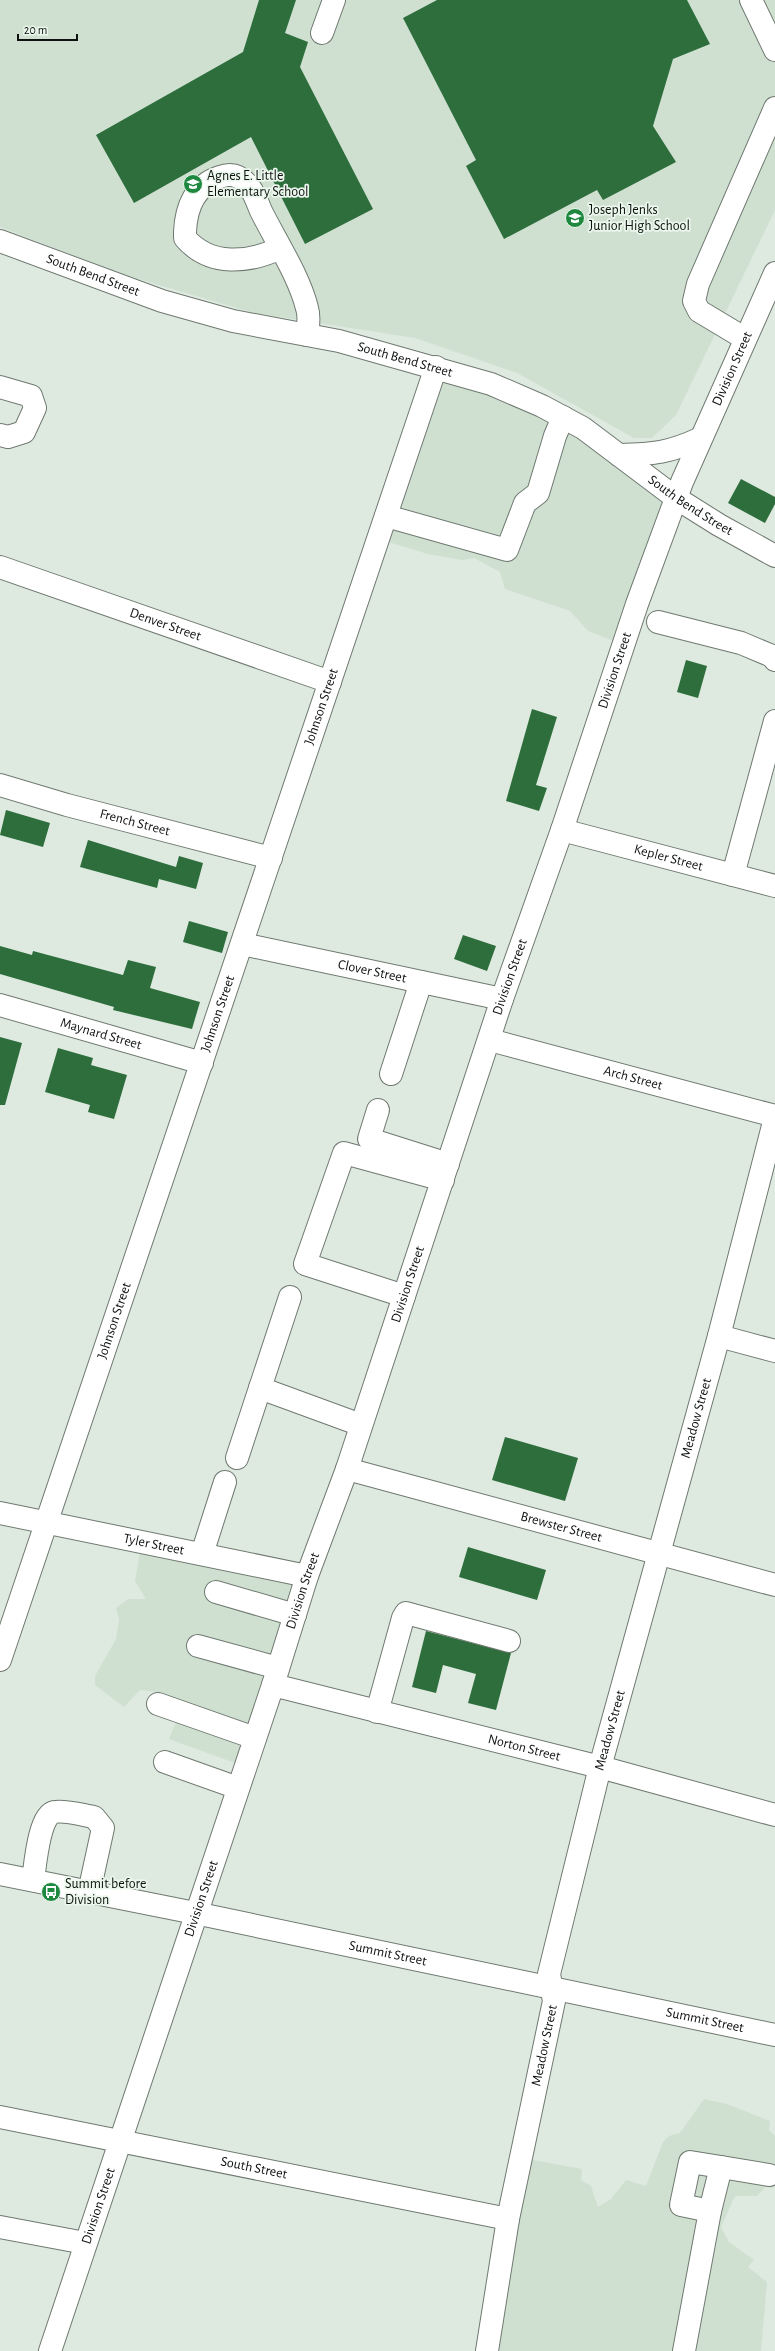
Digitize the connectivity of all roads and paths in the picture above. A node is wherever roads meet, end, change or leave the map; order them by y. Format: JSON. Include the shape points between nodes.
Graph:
{"nodes":[{"id":1,"x":334,"y":0,"type":"edge"},
{"id":2,"x":751,"y":0,"type":"edge"},
{"id":3,"x":322,"y":33,"type":"dead end"},
{"id":4,"x":775,"y":50,"type":"edge"},
{"id":5,"x":775,"y":108,"type":"edge"},
{"id":6,"x":0,"y":241,"type":"edge"},
{"id":7,"x":280,"y":248,"type":"junction"},
{"id":8,"x":775,"y":273,"type":"edge"},
{"id":9,"x":307,"y":335,"type":"junction"},
{"id":10,"x":744,"y":338,"type":"junction"},
{"id":11,"x":436,"y":367,"type":"junction"},
{"id":12,"x":0,"y":387,"type":"edge"},
{"id":13,"x":564,"y":418,"type":"junction"},
{"id":14,"x":0,"y":435,"type":"edge"},
{"id":15,"x":701,"y":438,"type":"junction"},
{"id":16,"x":619,"y":455,"type":"junction"},
{"id":17,"x":676,"y":498,"type":"junction"},
{"id":18,"x":386,"y":516,"type":"junction"},
{"id":19,"x":775,"y":556,"type":"edge"},
{"id":20,"x":0,"y":567,"type":"edge"},
{"id":21,"x":658,"y":622,"type":"dead end"},
{"id":22,"x":775,"y":660,"type":"edge"},
{"id":23,"x":330,"y":682,"type":"junction"},
{"id":24,"x":775,"y":721,"type":"edge"},
{"id":25,"x":0,"y":785,"type":"edge"},
{"id":26,"x":562,"y":830,"type":"junction"},
{"id":27,"x":271,"y":858,"type":"junction"},
{"id":28,"x":733,"y":875,"type":"junction"},
{"id":29,"x":775,"y":886,"type":"edge"},
{"id":30,"x":242,"y":944,"type":"junction"},
{"id":31,"x":421,"y":982,"type":"junction"},
{"id":32,"x":502,"y":999,"type":"junction"},
{"id":33,"x":0,"y":1006,"type":"edge"},
{"id":34,"x":490,"y":1040,"type":"junction"},
{"id":35,"x":202,"y":1063,"type":"junction"},
{"id":36,"x":391,"y":1074,"type":"dead end"},
{"id":37,"x":378,"y":1110,"type":"dead end"},
{"id":38,"x":775,"y":1117,"type":"edge"},
{"id":39,"x":446,"y":1172,"type":"junction"},
{"id":40,"x":404,"y":1296,"type":"junction"},
{"id":41,"x":290,"y":1297,"type":"dead end"},
{"id":42,"x":719,"y":1336,"type":"junction"},
{"id":43,"x":775,"y":1351,"type":"edge"},
{"id":44,"x":260,"y":1388,"type":"junction"},
{"id":45,"x":361,"y":1425,"type":"junction"},
{"id":46,"x":236,"y":1458,"type":"dead end"},
{"id":47,"x":347,"y":1469,"type":"junction"},
{"id":48,"x":225,"y":1482,"type":"dead end"},
{"id":49,"x":0,"y":1513,"type":"edge"},
{"id":50,"x":46,"y":1522,"type":"junction"},
{"id":51,"x":202,"y":1554,"type":"junction"},
{"id":52,"x":660,"y":1554,"type":"junction"},
{"id":53,"x":307,"y":1576,"type":"junction"},
{"id":54,"x":775,"y":1585,"type":"edge"},
{"id":55,"x":216,"y":1592,"type":"dead end"},
{"id":56,"x":295,"y":1615,"type":"junction"},
{"id":57,"x":509,"y":1641,"type":"dead end"},
{"id":58,"x":198,"y":1646,"type":"dead end"},
{"id":59,"x":0,"y":1660,"type":"edge"},
{"id":60,"x":275,"y":1677,"type":"junction"},
{"id":61,"x":158,"y":1704,"type":"dead end"},
{"id":62,"x":377,"y":1712,"type":"junction"},
{"id":63,"x":255,"y":1738,"type":"junction"},
{"id":64,"x":164,"y":1762,"type":"dead end"},
{"id":65,"x":600,"y":1767,"type":"junction"},
{"id":66,"x":238,"y":1788,"type":"junction"},
{"id":67,"x":775,"y":1815,"type":"edge"},
{"id":68,"x":0,"y":1874,"type":"edge"},
{"id":69,"x":33,"y":1880,"type":"junction"},
{"id":70,"x":89,"y":1892,"type":"junction"},
{"id":71,"x":195,"y":1913,"type":"junction"},
{"id":72,"x":551,"y":1987,"type":"junction"},
{"id":73,"x":775,"y":2035,"type":"edge"},
{"id":74,"x":0,"y":2117,"type":"edge"},
{"id":75,"x":119,"y":2141,"type":"junction"},
{"id":76,"x":721,"y":2167,"type":"junction"},
{"id":77,"x":769,"y":2175,"type":"dead end"},
{"id":78,"x":710,"y":2211,"type":"junction"},
{"id":79,"x":508,"y":2219,"type":"junction"},
{"id":80,"x":0,"y":2227,"type":"edge"},
{"id":81,"x":85,"y":2243,"type":"junction"},
{"id":82,"x":64,"y":2304,"type":"junction"},
{"id":83,"x":37,"y":2351,"type":"edge"},
{"id":84,"x":50,"y":2351,"type":"edge"},
{"id":85,"x":487,"y":2351,"type":"edge"},
{"id":86,"x":684,"y":2351,"type":"edge"}],
"edges":[{"from":1,"to":3,"type":"street"},
{"from":2,"to":4,"type":"street"},
{"from":5,"to":10,"type":"street","via":[[698,284],[694,301],[699,311]]},
{"from":6,"to":9,"type":"street","name":"South Bend Street","via":[[162,301],[233,321]]},
{"from":7,"to":7,"type":"street","via":[[252,190],[240,178],[225,175],[207,181],[196,194],[185,238],[197,249],[217,258],[238,260],[259,257]]},
{"from":7,"to":9,"type":"street","via":[[308,309]]},
{"from":8,"to":10,"type":"street","name":"Division Street"},
{"from":9,"to":11,"type":"street","name":"South Bend Street"},
{"from":10,"to":15,"type":"street","name":"Division Street"},
{"from":11,"to":13,"type":"street","name":"South Bend Street","via":[[490,384]]},
{"from":11,"to":18,"type":"street","name":"Johnson Street"},
{"from":12,"to":14,"type":"street","via":[[31,396],[35,408],[24,432],[8,437]]},
{"from":13,"to":16,"type":"street","name":"South Bend Street"},
{"from":13,"to":18,"type":"street","via":[[555,436],[538,493],[525,502],[507,550]]},
{"from":15,"to":16,"type":"street","via":[[675,450]]},
{"from":15,"to":17,"type":"street","name":"Division Street"},
{"from":16,"to":17,"type":"street","name":"South Bend Street"},
{"from":17,"to":19,"type":"street","name":"South Bend Street"},
{"from":17,"to":26,"type":"street","name":"Division Street","via":[[637,604]]},
{"from":18,"to":23,"type":"street","name":"Johnson Street"},
{"from":20,"to":23,"type":"street","name":"Denver Street"},
{"from":21,"to":22,"type":"street","via":[[741,643],[772,656]]},
{"from":23,"to":27,"type":"street","name":"Johnson Street"},
{"from":24,"to":28,"type":"street"},
{"from":25,"to":27,"type":"street","name":"French Street"},
{"from":26,"to":28,"type":"street","name":"Kepler Street"},
{"from":26,"to":32,"type":"street","name":"Division Street"},
{"from":27,"to":30,"type":"street","name":"Johnson Street"},
{"from":28,"to":29,"type":"street","name":"Kepler Street"},
{"from":30,"to":31,"type":"street","name":"Clover Street"},
{"from":30,"to":35,"type":"street","name":"Johnson Street"},
{"from":31,"to":32,"type":"street","name":"Clover Street"},
{"from":31,"to":36,"type":"street"},
{"from":32,"to":34,"type":"street","name":"Division Street"},
{"from":33,"to":35,"type":"street","name":"Maynard Street"},
{"from":34,"to":38,"type":"street","name":"Arch Street"},
{"from":34,"to":39,"type":"street","name":"Division Street"},
{"from":35,"to":50,"type":"street","name":"Johnson Street"},
{"from":37,"to":39,"type":"street","via":[[369,1139]]},
{"from":38,"to":42,"type":"street","name":"Meadow Street"},
{"from":39,"to":40,"type":"street","name":"Division Street"},
{"from":39,"to":40,"type":"street","via":[[344,1153],[305,1264]]},
{"from":40,"to":45,"type":"street","name":"Division Street"},
{"from":41,"to":44,"type":"street"},
{"from":42,"to":43,"type":"street"},
{"from":42,"to":52,"type":"street","name":"Meadow Street"},
{"from":44,"to":45,"type":"street"},
{"from":44,"to":46,"type":"street"},
{"from":45,"to":47,"type":"street","name":"Division Street"},
{"from":47,"to":52,"type":"street","name":"Brewster Street"},
{"from":47,"to":53,"type":"street","name":"Division Street"},
{"from":48,"to":51,"type":"street"},
{"from":49,"to":50,"type":"street","name":"Tyler Street"},
{"from":50,"to":51,"type":"street","name":"Tyler Street"},
{"from":50,"to":59,"type":"street","name":"Johnson Street"},
{"from":51,"to":53,"type":"street","name":"Tyler Street"},
{"from":52,"to":54,"type":"street","name":"Brewster Street"},
{"from":52,"to":65,"type":"street","name":"Meadow Street"},
{"from":53,"to":56,"type":"street","name":"Division Street"},
{"from":55,"to":56,"type":"street"},
{"from":56,"to":60,"type":"street","name":"Division Street"},
{"from":57,"to":62,"type":"street","via":[[406,1613]]},
{"from":58,"to":60,"type":"street","name":"Norton Street"},
{"from":60,"to":62,"type":"street","name":"Norton Street"},
{"from":60,"to":63,"type":"street","name":"Division Street"},
{"from":61,"to":63,"type":"street"},
{"from":62,"to":65,"type":"street","name":"Norton Street"},
{"from":63,"to":66,"type":"street","name":"Division Street"},
{"from":64,"to":66,"type":"street"},
{"from":65,"to":67,"type":"street","name":"Norton Street"},
{"from":65,"to":72,"type":"street","name":"Meadow Street","via":[[549,1974]]},
{"from":66,"to":71,"type":"street","name":"Division Street"},
{"from":68,"to":69,"type":"street","name":"Summit Street"},
{"from":69,"to":70,"type":"street","name":"Summit Street"},
{"from":69,"to":70,"type":"street","via":[[41,1832],[48,1816],[54,1812],[94,1817],[103,1828]]},
{"from":70,"to":71,"type":"street","name":"Summit Street"},
{"from":71,"to":72,"type":"street","name":"Summit Street"},
{"from":71,"to":75,"type":"street","name":"Division Street"},
{"from":72,"to":73,"type":"street","name":"Summit Street"},
{"from":72,"to":79,"type":"street","name":"Meadow Street","via":[[554,2001]]},
{"from":74,"to":75,"type":"street","name":"South Street"},
{"from":75,"to":79,"type":"street","name":"South Street"},
{"from":75,"to":81,"type":"street","name":"Division Street"},
{"from":76,"to":77,"type":"street"},
{"from":76,"to":78,"type":"street"},
{"from":76,"to":78,"type":"street","via":[[690,2162],[680,2205]]},
{"from":78,"to":86,"type":"street"},
{"from":79,"to":85,"type":"street","name":"Meadow Street"},
{"from":80,"to":81,"type":"street"},
{"from":81,"to":82,"type":"street","name":"Division Street"},
{"from":82,"to":83,"type":"street","name":"Division Street"},
{"from":82,"to":84,"type":"street","name":"Division Street"}]}
